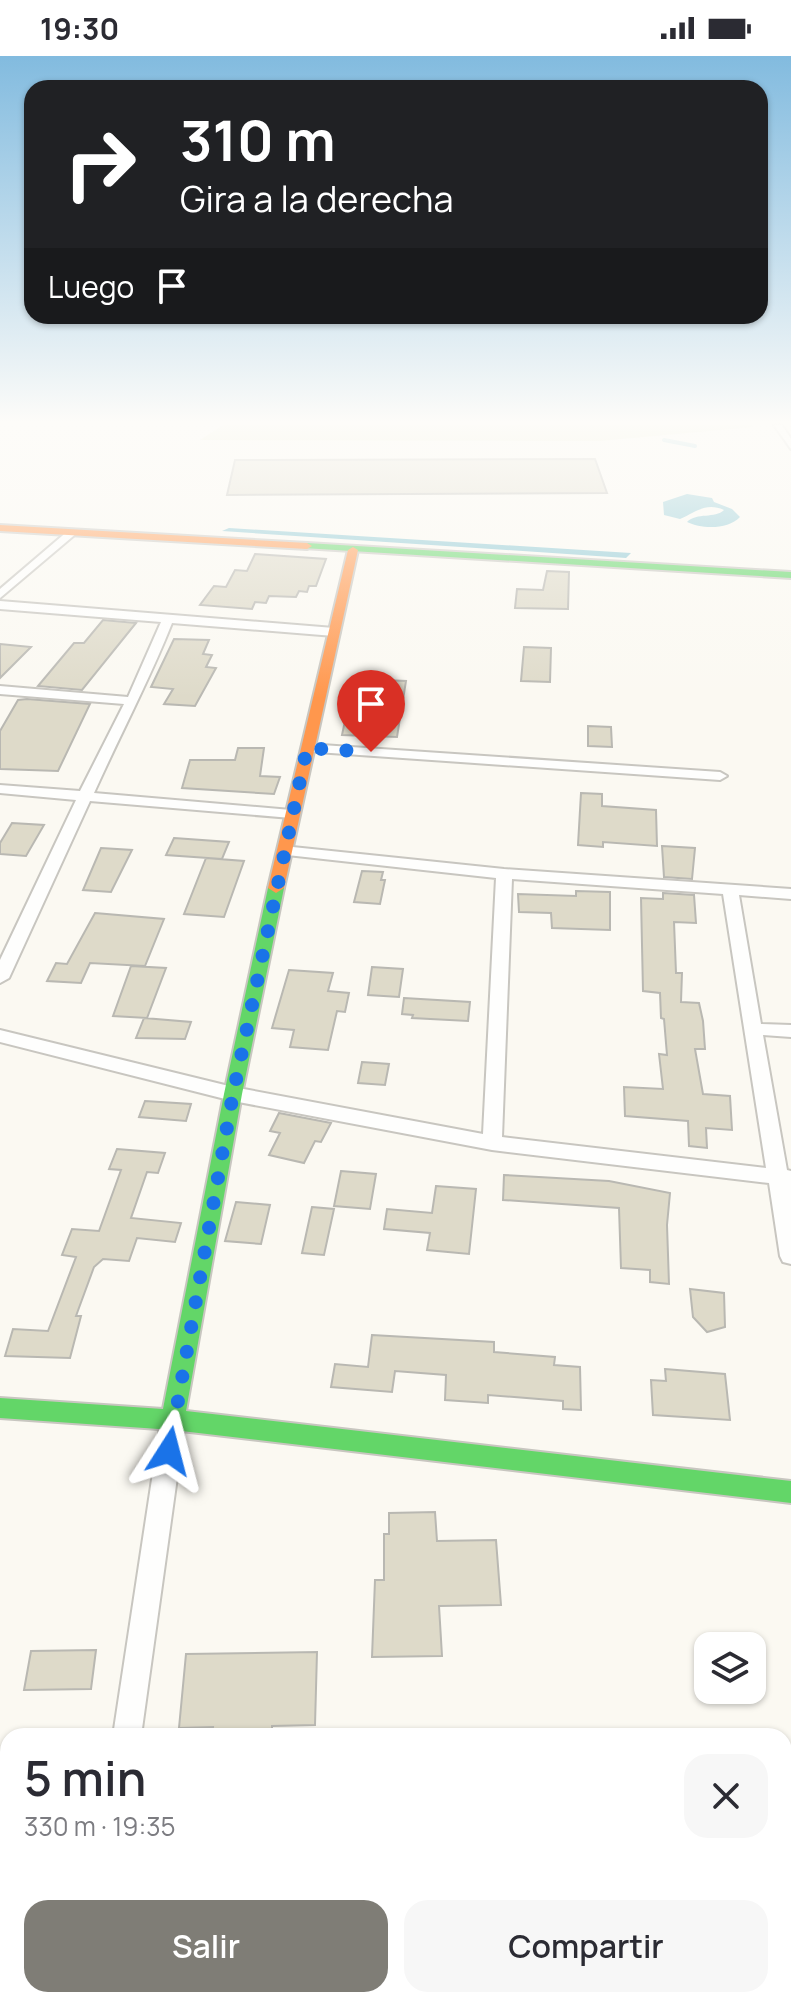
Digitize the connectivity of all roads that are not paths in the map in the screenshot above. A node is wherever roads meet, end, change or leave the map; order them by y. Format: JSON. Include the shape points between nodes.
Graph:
{"nodes":[{"id":1,"x":0,"y":528,"type":"edge"},
{"id":2,"x":73,"y":532,"type":"junction"},
{"id":3,"x":353,"y":550,"type":"junction"},
{"id":4,"x":791,"y":575,"type":"edge"},
{"id":5,"x":0,"y":595,"type":"edge"},
{"id":6,"x":0,"y":605,"type":"edge"},
{"id":7,"x":167,"y":621,"type":"junction"},
{"id":8,"x":334,"y":632,"type":"junction"},
{"id":9,"x":0,"y":690,"type":"edge"},
{"id":10,"x":133,"y":701,"type":"junction"},
{"id":11,"x":307,"y":748,"type":"junction"},
{"id":12,"x":720,"y":776,"type":"dead end"},
{"id":13,"x":0,"y":789,"type":"edge"},
{"id":14,"x":87,"y":798,"type":"junction"},
{"id":15,"x":291,"y":814,"type":"junction"},
{"id":16,"x":283,"y":851,"type":"junction"},
{"id":17,"x":504,"y":874,"type":"junction"},
{"id":18,"x":730,"y":890,"type":"junction"},
{"id":19,"x":791,"y":894,"type":"edge"},
{"id":20,"x":0,"y":978,"type":"edge"},
{"id":21,"x":754,"y":1029,"type":"junction"},
{"id":22,"x":791,"y":1031,"type":"edge"},
{"id":23,"x":0,"y":1036,"type":"edge"},
{"id":24,"x":233,"y":1094,"type":"junction"},
{"id":25,"x":492,"y":1143,"type":"junction"},
{"id":26,"x":784,"y":1177,"type":"edge"},
{"id":27,"x":791,"y":1256,"type":"edge"},
{"id":28,"x":0,"y":1408,"type":"edge"},
{"id":29,"x":173,"y":1420,"type":"junction"},
{"id":30,"x":791,"y":1492,"type":"edge"},
{"id":31,"x":128,"y":1728,"type":"edge"}],
"edges":[{"from":1,"to":2,"type":"main road"},
{"from":2,"to":3,"type":"main road"},
{"from":2,"to":5,"type":"street"},
{"from":3,"to":4,"type":"main road"},
{"from":3,"to":8,"type":"main road"},
{"from":6,"to":7,"type":"street"},
{"from":7,"to":8,"type":"street"},
{"from":7,"to":10,"type":"street"},
{"from":8,"to":11,"type":"main road"},
{"from":9,"to":10,"type":"street"},
{"from":10,"to":14,"type":"street"},
{"from":11,"to":12,"type":"street"},
{"from":11,"to":15,"type":"main road"},
{"from":13,"to":14,"type":"street"},
{"from":14,"to":15,"type":"street"},
{"from":14,"to":20,"type":"street"},
{"from":15,"to":16,"type":"main road"},
{"from":16,"to":17,"type":"street"},
{"from":16,"to":24,"type":"main road"},
{"from":17,"to":18,"type":"street"},
{"from":17,"to":25,"type":"street"},
{"from":18,"to":19,"type":"street"},
{"from":18,"to":21,"type":"street"},
{"from":21,"to":22,"type":"street"},
{"from":21,"to":26,"type":"street"},
{"from":23,"to":24,"type":"street"},
{"from":24,"to":25,"type":"street"},
{"from":24,"to":29,"type":"main road"},
{"from":25,"to":26,"type":"street"},
{"from":26,"to":27,"type":"street"},
{"from":28,"to":29,"type":"main road"},
{"from":29,"to":30,"type":"main road"},
{"from":29,"to":31,"type":"street"}]}
